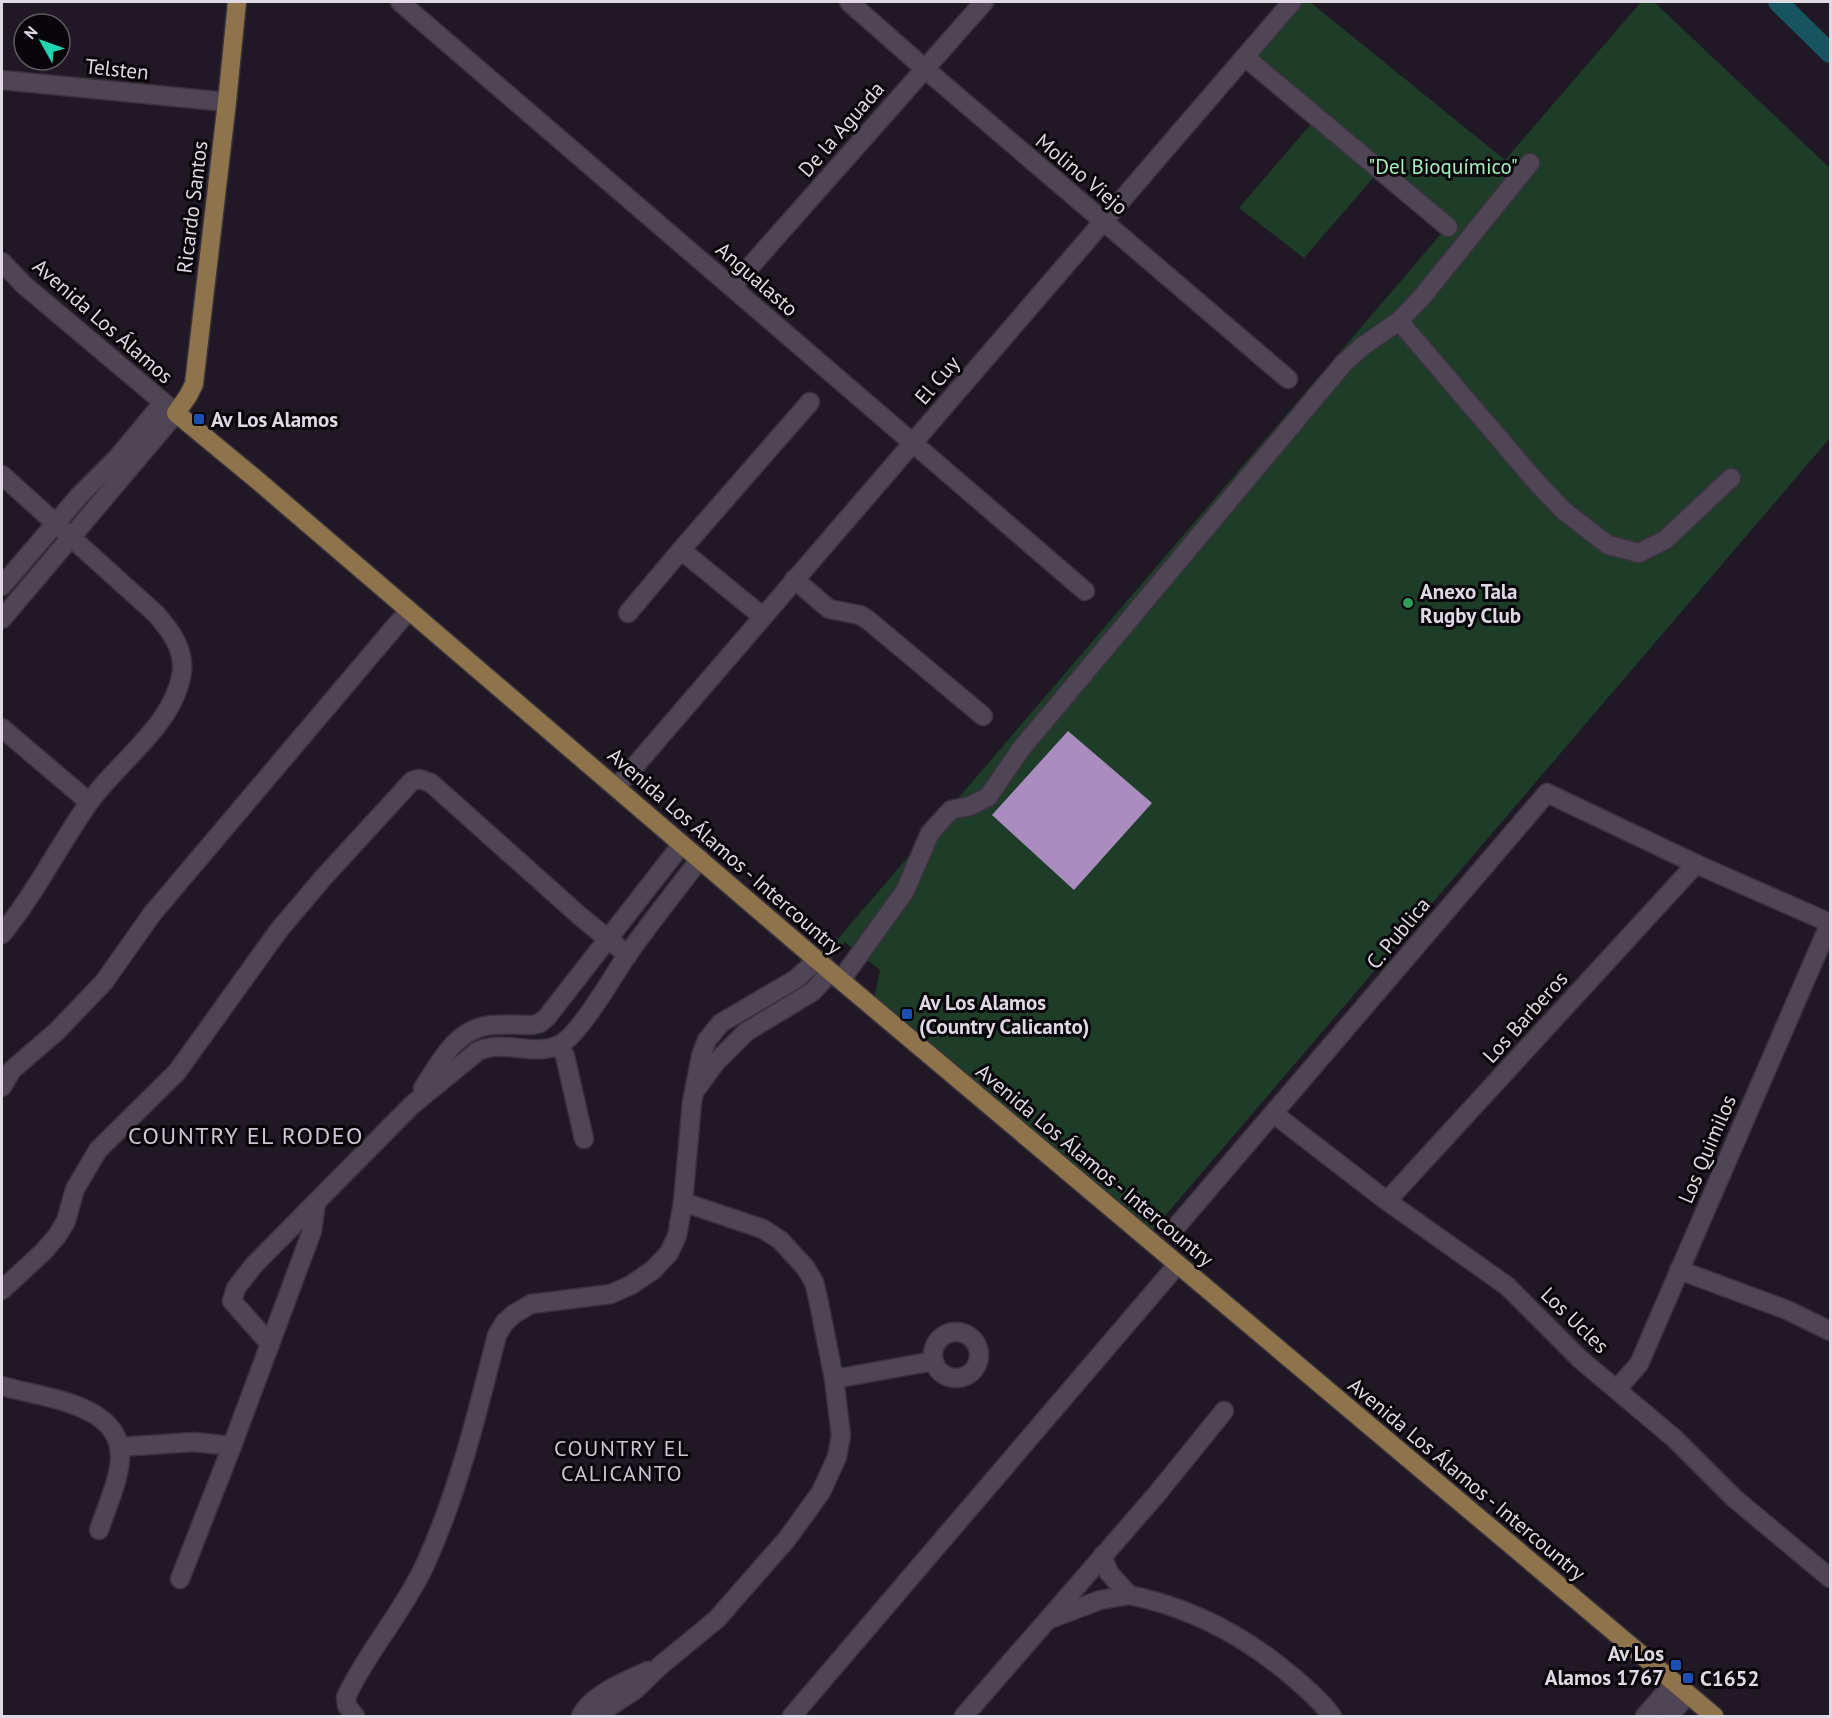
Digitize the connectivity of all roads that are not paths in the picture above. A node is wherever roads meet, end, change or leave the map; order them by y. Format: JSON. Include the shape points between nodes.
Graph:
{"nodes":[{"id":1,"x":237,"y":2,"type":"edge"},
{"id":2,"x":400,"y":2,"type":"edge"},
{"id":3,"x":849,"y":2,"type":"edge"},
{"id":4,"x":984,"y":2,"type":"edge"},
{"id":5,"x":1292,"y":2,"type":"edge"},
{"id":6,"x":1245,"y":57,"type":"junction"},
{"id":7,"x":924,"y":69,"type":"junction"},
{"id":8,"x":2,"y":80,"type":"edge"},
{"id":9,"x":227,"y":102,"type":"junction"},
{"id":10,"x":1530,"y":163,"type":"dead end"},
{"id":11,"x":1103,"y":221,"type":"junction"},
{"id":12,"x":1448,"y":227,"type":"dead end"},
{"id":13,"x":4,"y":269,"type":"edge"},
{"id":14,"x":732,"y":287,"type":"junction"},
{"id":15,"x":1399,"y":321,"type":"junction"},
{"id":16,"x":1288,"y":379,"type":"dead end"},
{"id":17,"x":810,"y":402,"type":"dead end"},
{"id":18,"x":169,"y":408,"type":"junction"},
{"id":19,"x":912,"y":442,"type":"junction"},
{"id":20,"x":2,"y":475,"type":"edge"},
{"id":21,"x":1731,"y":478,"type":"dead end"},
{"id":22,"x":56,"y":524,"type":"junction"},
{"id":23,"x":71,"y":538,"type":"junction"},
{"id":24,"x":681,"y":550,"type":"junction"},
{"id":25,"x":794,"y":579,"type":"junction"},
{"id":26,"x":2,"y":586,"type":"edge"},
{"id":27,"x":1085,"y":591,"type":"dead end"},
{"id":28,"x":409,"y":610,"type":"junction"},
{"id":29,"x":628,"y":613,"type":"dead end"},
{"id":30,"x":762,"y":616,"type":"junction"},
{"id":31,"x":2,"y":619,"type":"edge"},
{"id":32,"x":983,"y":716,"type":"dead end"},
{"id":33,"x":2,"y":728,"type":"edge"},
{"id":34,"x":616,"y":788,"type":"junction"},
{"id":35,"x":89,"y":802,"type":"junction"},
{"id":36,"x":682,"y":844,"type":"junction"},
{"id":37,"x":700,"y":859,"type":"junction"},
{"id":38,"x":1696,"y":864,"type":"junction"},
{"id":39,"x":1830,"y":923,"type":"edge"},
{"id":40,"x":2,"y":934,"type":"edge"},
{"id":41,"x":608,"y":939,"type":"junction"},
{"id":42,"x":628,"y":955,"type":"junction"},
{"id":43,"x":817,"y":960,"type":"junction"},
{"id":44,"x":836,"y":976,"type":"junction"},
{"id":45,"x":559,"y":1045,"type":"junction"},
{"id":46,"x":2,"y":1087,"type":"edge"},
{"id":47,"x":693,"y":1095,"type":"junction"},
{"id":48,"x":412,"y":1105,"type":"junction"},
{"id":49,"x":1274,"y":1114,"type":"junction"},
{"id":50,"x":584,"y":1139,"type":"dead end"},
{"id":51,"x":1387,"y":1201,"type":"junction"},
{"id":52,"x":683,"y":1202,"type":"junction"},
{"id":53,"x":316,"y":1203,"type":"junction"},
{"id":54,"x":1176,"y":1227,"type":"dead end"},
{"id":55,"x":1178,"y":1264,"type":"junction"},
{"id":56,"x":1679,"y":1270,"type":"junction"},
{"id":57,"x":2,"y":1290,"type":"edge"},
{"id":58,"x":1830,"y":1331,"type":"edge"},
{"id":59,"x":270,"y":1344,"type":"junction"},
{"id":60,"x":934,"y":1362,"type":"dead end"},
{"id":61,"x":834,"y":1379,"type":"junction"},
{"id":62,"x":2,"y":1386,"type":"edge"},
{"id":63,"x":1617,"y":1389,"type":"junction"},
{"id":64,"x":1224,"y":1411,"type":"dead end"},
{"id":65,"x":232,"y":1446,"type":"junction"},
{"id":66,"x":119,"y":1447,"type":"junction"},
{"id":67,"x":99,"y":1530,"type":"dead end"},
{"id":68,"x":1102,"y":1556,"type":"junction"},
{"id":69,"x":1830,"y":1578,"type":"edge"},
{"id":70,"x":180,"y":1580,"type":"dead end"},
{"id":71,"x":1129,"y":1594,"type":"junction"},
{"id":72,"x":1048,"y":1620,"type":"junction"},
{"id":73,"x":661,"y":1665,"type":"junction"},
{"id":74,"x":1674,"y":1683,"type":"junction"},
{"id":75,"x":1689,"y":1695,"type":"junction"},
{"id":76,"x":355,"y":1716,"type":"edge"},
{"id":77,"x":581,"y":1716,"type":"edge"},
{"id":78,"x":595,"y":1716,"type":"edge"},
{"id":79,"x":792,"y":1716,"type":"edge"},
{"id":80,"x":964,"y":1716,"type":"edge"},
{"id":81,"x":1332,"y":1716,"type":"edge"},
{"id":82,"x":1645,"y":1716,"type":"edge"},
{"id":83,"x":1668,"y":1716,"type":"edge"},
{"id":84,"x":1714,"y":1716,"type":"edge"}],
"edges":[{"from":1,"to":9,"type":"main road","name":"Ricardo Santos"},
{"from":2,"to":14,"type":"street","name":"Angualasto"},
{"from":3,"to":7,"type":"street","name":"Molino Viejo"},
{"from":4,"to":7,"type":"street","name":"De la Aguada"},
{"from":5,"to":6,"type":"street","name":"El Cuy"},
{"from":6,"to":11,"type":"street","name":"El Cuy"},
{"from":6,"to":12,"type":"street"},
{"from":7,"to":11,"type":"street","name":"Molino Viejo"},
{"from":7,"to":14,"type":"street","name":"De la Aguada"},
{"from":8,"to":9,"type":"street","name":"Telsten"},
{"from":9,"to":18,"type":"main road","name":"Ricardo Santos","via":[[194,384],[188,396]]},
{"from":10,"to":15,"type":"street"},
{"from":11,"to":16,"type":"street","name":"Molino Viejo"},
{"from":11,"to":19,"type":"street","name":"El Cuy"},
{"from":13,"to":18,"type":"street","name":"Avenida Los Álamos"},
{"from":14,"to":19,"type":"street","name":"Angualasto"},
{"from":15,"to":21,"type":"street","via":[[1539,485],[1564,511],[1608,545],[1640,553],[1665,540]]},
{"from":15,"to":44,"type":"street","via":[[1344,363],[1021,749],[988,797],[951,810],[940,821],[923,846],[905,891]]},
{"from":17,"to":24,"type":"street"},
{"from":18,"to":22,"type":"street","via":[[94,479]]},
{"from":18,"to":23,"type":"street"},
{"from":18,"to":28,"type":"main road","name":"Avenida Los Álamos - Intercountry"},
{"from":19,"to":25,"type":"street","name":"El Cuy"},
{"from":19,"to":27,"type":"street","name":"Angualasto"},
{"from":20,"to":22,"type":"street"},
{"from":22,"to":23,"type":"street"},
{"from":22,"to":26,"type":"street"},
{"from":23,"to":31,"type":"street"},
{"from":23,"to":35,"type":"street","via":[[156,614],[170,630],[182,659],[182,672],[164,716]]},
{"from":24,"to":29,"type":"street"},
{"from":24,"to":30,"type":"street"},
{"from":25,"to":30,"type":"street","name":"El Cuy"},
{"from":25,"to":32,"type":"street","via":[[829,609],[868,620]]},
{"from":28,"to":34,"type":"main road","name":"Avenida Los Álamos - Intercountry"},
{"from":28,"to":46,"type":"street","via":[[152,914],[104,982],[12,1070]]},
{"from":30,"to":34,"type":"street","name":"El Cuy"},
{"from":33,"to":35,"type":"street"},
{"from":34,"to":36,"type":"main road","name":"Avenida Los Álamos - Intercountry"},
{"from":35,"to":40,"type":"street"},
{"from":36,"to":37,"type":"main road","name":"Avenida Los Álamos - Intercountry"},
{"from":36,"to":41,"type":"street"},
{"from":37,"to":42,"type":"street"},
{"from":37,"to":43,"type":"main road","name":"Avenida Los Álamos - Intercountry"},
{"from":38,"to":39,"type":"street"},
{"from":38,"to":49,"type":"street","name":"C. Publica","via":[[1547,793]]},
{"from":38,"to":51,"type":"street","name":"Los Barberos"},
{"from":39,"to":56,"type":"street","name":"Los Quimilos"},
{"from":41,"to":42,"type":"street"},
{"from":41,"to":48,"type":"street","via":[[540,1023],[486,1026],[457,1039]]},
{"from":41,"to":57,"type":"street","via":[[431,783],[412,781],[279,930],[177,1072],[98,1149],[75,1189],[66,1221],[57,1236]]},
{"from":42,"to":45,"type":"street","via":[[574,1034]]},
{"from":43,"to":44,"type":"main road","name":"Avenida Los Álamos - Intercountry"},
{"from":43,"to":47,"type":"street","via":[[796,979],[713,1031],[706,1040]]},
{"from":44,"to":47,"type":"street","via":[[746,1032],[716,1062]]},
{"from":44,"to":55,"type":"main road","name":"Avenida Los Álamos - Intercountry"},
{"from":45,"to":48,"type":"street","via":[[531,1049],[487,1047]]},
{"from":45,"to":50,"type":"street"},
{"from":47,"to":52,"type":"street"},
{"from":48,"to":53,"type":"street"},
{"from":49,"to":51,"type":"street","name":"Los Ucles"},
{"from":49,"to":54,"type":"street","name":"C. Publica"},
{"from":51,"to":63,"type":"street","name":"Los Ucles","via":[[1507,1286],[1580,1359]]},
{"from":52,"to":61,"type":"street","via":[[763,1228],[780,1239],[805,1267],[816,1290]]},
{"from":52,"to":76,"type":"street","via":[[677,1236],[669,1253],[631,1285],[611,1294],[531,1304],[505,1322],[497,1335],[470,1442],[440,1530],[423,1569],[346,1697]]},
{"from":53,"to":59,"type":"street","via":[[312,1231]]},
{"from":53,"to":59,"type":"street","via":[[254,1265],[232,1295],[234,1306]]},
{"from":55,"to":74,"type":"main road","name":"Avenida Los Álamos - Intercountry"},
{"from":55,"to":79,"type":"street"},
{"from":56,"to":58,"type":"street","via":[[1787,1310]]},
{"from":56,"to":63,"type":"street","name":"Los Quimilos","via":[[1639,1364]]},
{"from":59,"to":65,"type":"street"},
{"from":60,"to":61,"type":"street"},
{"from":61,"to":73,"type":"street","via":[[841,1436],[837,1457],[821,1492],[787,1539],[717,1619]]},
{"from":62,"to":66,"type":"street","via":[[87,1410],[112,1429]]},
{"from":63,"to":69,"type":"street","name":"Los Ucles","via":[[1734,1498]]},
{"from":64,"to":68,"type":"street"},
{"from":65,"to":66,"type":"street","via":[[195,1442]]},
{"from":65,"to":70,"type":"street"},
{"from":66,"to":67,"type":"street","via":[[119,1472]]},
{"from":68,"to":71,"type":"street","via":[[1109,1574]]},
{"from":68,"to":72,"type":"street"},
{"from":71,"to":72,"type":"street","via":[[1100,1600]]},
{"from":71,"to":81,"type":"street","via":[[1185,1612],[1241,1638],[1310,1692]]},
{"from":72,"to":80,"type":"street"},
{"from":73,"to":77,"type":"street","via":[[592,1701]]},
{"from":73,"to":78,"type":"street","via":[[635,1690]]},
{"from":74,"to":75,"type":"main road","name":"Avenida Los Álamos - Intercountry"},
{"from":74,"to":82,"type":"street"},
{"from":75,"to":83,"type":"street"},
{"from":75,"to":84,"type":"main road","name":"Avenida Los Álamos - Intercountry"}]}
